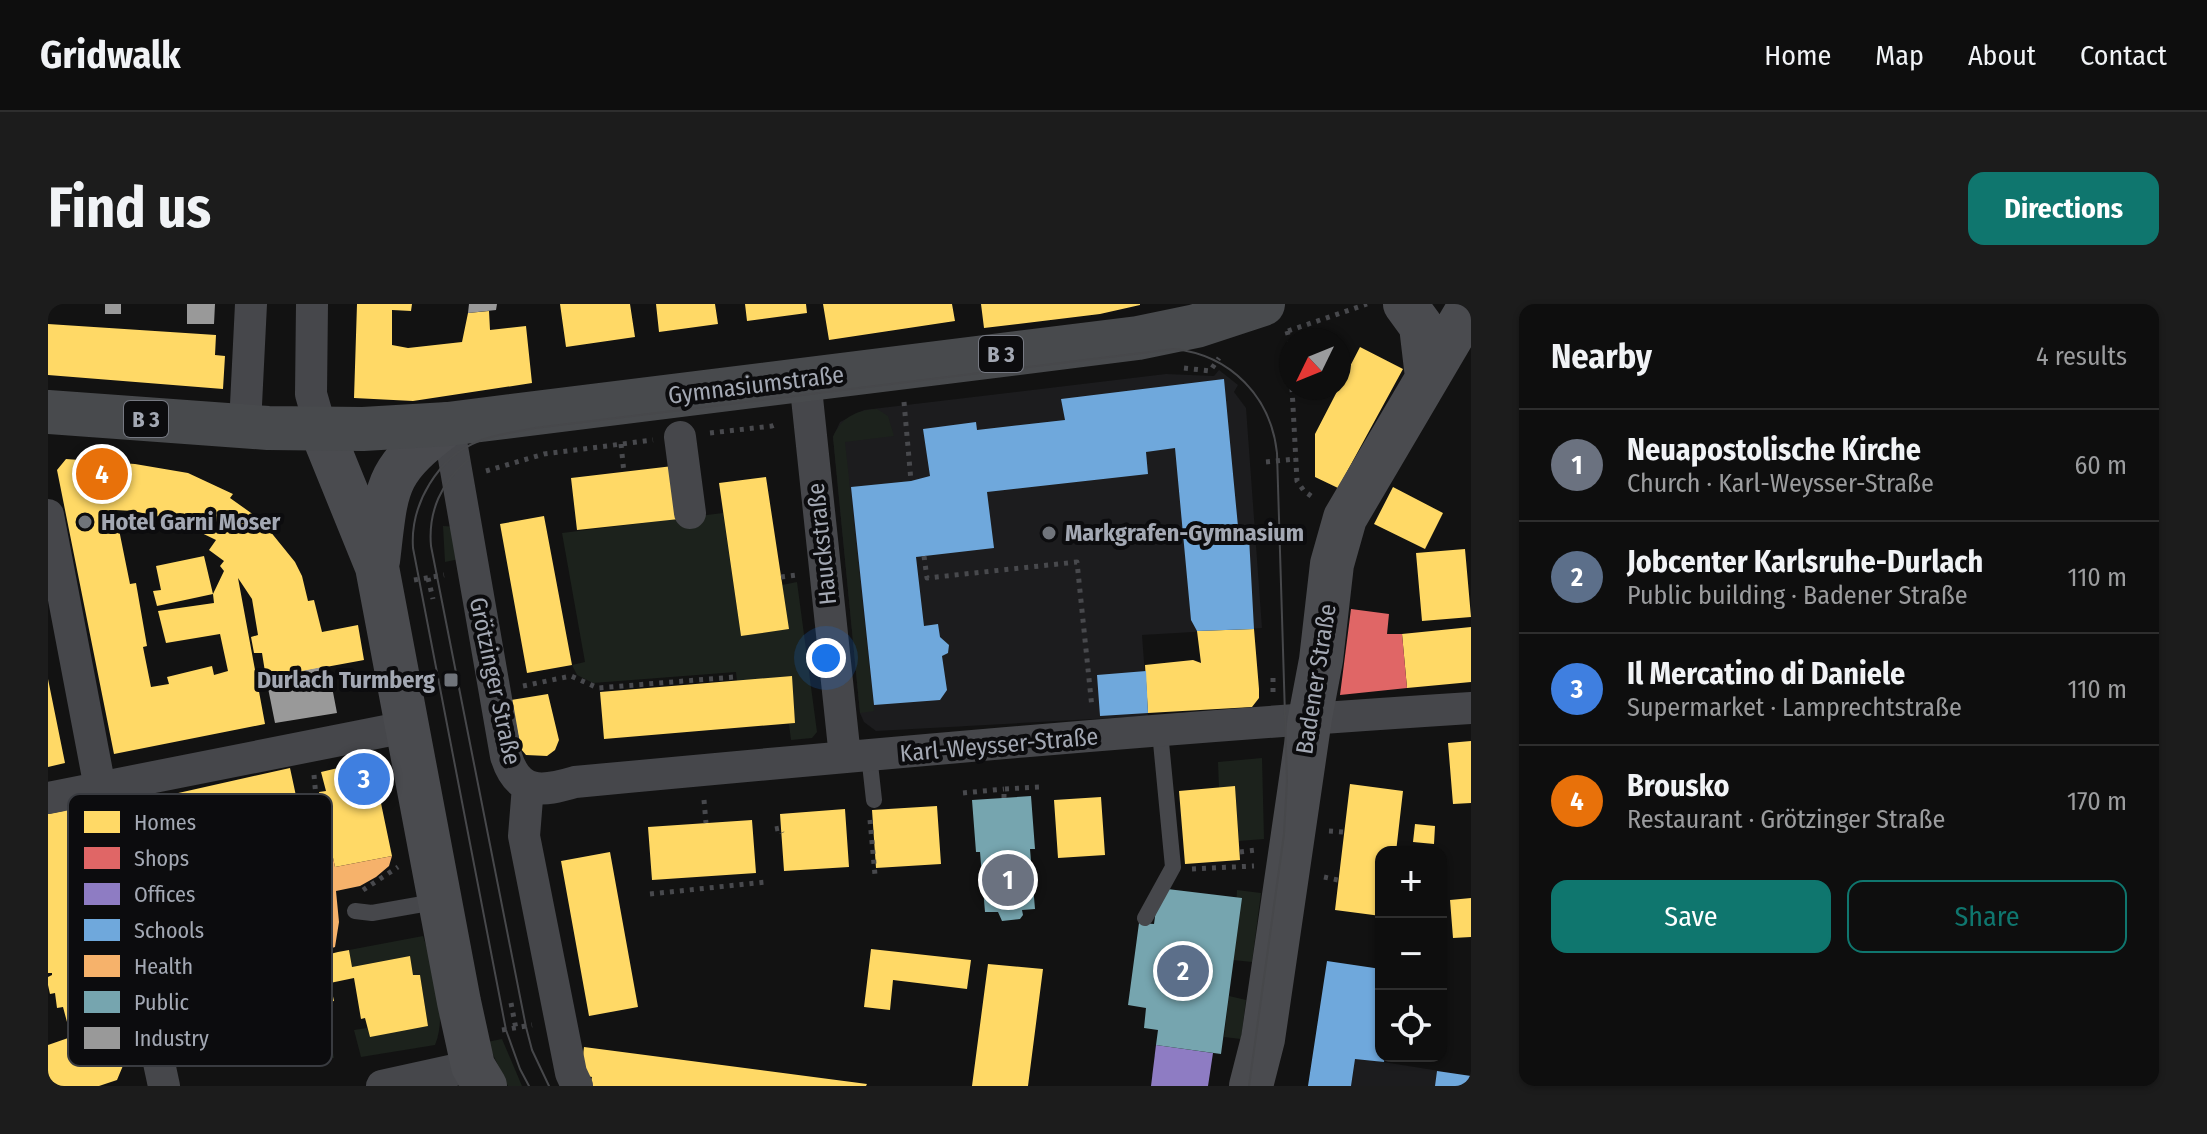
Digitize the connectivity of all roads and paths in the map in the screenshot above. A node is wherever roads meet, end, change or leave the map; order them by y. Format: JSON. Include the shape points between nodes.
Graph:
{"nodes":[{"id":1,"x":251,"y":304,"type":"edge"},
{"id":2,"x":312,"y":304,"type":"edge"},
{"id":3,"x":1367,"y":304,"type":"edge"},
{"id":4,"x":1405,"y":304,"type":"edge"},
{"id":5,"x":1264,"y":312,"type":"edge"},
{"id":6,"x":1460,"y":331,"type":"edge"},
{"id":7,"x":1427,"y":377,"type":"junction"},
{"id":8,"x":805,"y":379,"type":"junction"},
{"id":9,"x":903,"y":398,"type":"dead end"},
{"id":10,"x":1293,"y":400,"type":"edge"},
{"id":11,"x":579,"y":409,"type":"junction"},
{"id":12,"x":48,"y":412,"type":"edge"},
{"id":13,"x":448,"y":424,"type":"junction"},
{"id":14,"x":245,"y":425,"type":"junction"},
{"id":15,"x":535,"y":428,"type":"dead end"},
{"id":16,"x":321,"y":429,"type":"junction"},
{"id":17,"x":680,"y":437,"type":"dead end"},
{"id":18,"x":621,"y":444,"type":"dead end"},
{"id":19,"x":1296,"y":459,"type":"junction"},
{"id":20,"x":1266,"y":462,"type":"dead end"},
{"id":21,"x":624,"y":473,"type":"dead end"},
{"id":22,"x":911,"y":481,"type":"dead end"},
{"id":23,"x":690,"y":513,"type":"dead end"},
{"id":24,"x":48,"y":515,"type":"edge"},
{"id":25,"x":1345,"y":518,"type":"junction"},
{"id":26,"x":924,"y":556,"type":"dead end"},
{"id":27,"x":393,"y":574,"type":"junction"},
{"id":28,"x":447,"y":574,"type":"dead end"},
{"id":29,"x":428,"y":578,"type":"junction"},
{"id":30,"x":433,"y":599,"type":"dead end"},
{"id":31,"x":734,"y":677,"type":"dead end"},
{"id":32,"x":493,"y":693,"type":"junction"},
{"id":33,"x":1471,"y":708,"type":"edge"},
{"id":34,"x":1310,"y":718,"type":"junction"},
{"id":35,"x":406,"y":727,"type":"junction"},
{"id":36,"x":1160,"y":732,"type":"junction"},
{"id":37,"x":1095,"y":737,"type":"junction"},
{"id":38,"x":857,"y":756,"type":"junction"},
{"id":39,"x":528,"y":786,"type":"junction"},
{"id":40,"x":1039,"y":787,"type":"dead end"},
{"id":41,"x":100,"y":788,"type":"junction"},
{"id":42,"x":1004,"y":789,"type":"junction"},
{"id":43,"x":963,"y":793,"type":"dead end"},
{"id":44,"x":68,"y":794,"type":"edge"},
{"id":45,"x":69,"y":794,"type":"edge"},
{"id":46,"x":101,"y":794,"type":"edge"},
{"id":47,"x":48,"y":798,"type":"edge"},
{"id":48,"x":1004,"y":798,"type":"dead end"},
{"id":49,"x":874,"y":800,"type":"joint"},
{"id":50,"x":775,"y":829,"type":"dead end"},
{"id":51,"x":1329,"y":831,"type":"dead end"},
{"id":52,"x":1344,"y":832,"type":"dead end"},
{"id":53,"x":782,"y":833,"type":"dead end"},
{"id":54,"x":430,"y":847,"type":"junction"},
{"id":55,"x":1252,"y":850,"type":"dead end"},
{"id":56,"x":1240,"y":852,"type":"dead end"},
{"id":57,"x":1263,"y":866,"type":"dead end"},
{"id":58,"x":1183,"y":870,"type":"dead end"},
{"id":59,"x":875,"y":875,"type":"dead end"},
{"id":60,"x":1322,"y":877,"type":"dead end"},
{"id":61,"x":1338,"y":880,"type":"dead end"},
{"id":62,"x":766,"y":882,"type":"dead end"},
{"id":63,"x":650,"y":894,"type":"dead end"},
{"id":64,"x":440,"y":900,"type":"junction"},
{"id":65,"x":353,"y":903,"type":"joint"},
{"id":66,"x":1145,"y":918,"type":"dead end"},
{"id":67,"x":511,"y":1003,"type":"dead end"},
{"id":68,"x":560,"y":1020,"type":"junction"},
{"id":69,"x":516,"y":1029,"type":"junction"},
{"id":70,"x":160,"y":1066,"type":"edge"},
{"id":71,"x":463,"y":1069,"type":"edge"},
{"id":72,"x":574,"y":1080,"type":"edge"},
{"id":73,"x":164,"y":1086,"type":"edge"},
{"id":74,"x":382,"y":1086,"type":"edge"},
{"id":75,"x":1251,"y":1086,"type":"edge"}],
"edges":[{"from":1,"to":14,"type":"street"},
{"from":2,"to":16,"type":"street","via":[[311,394]]},
{"from":3,"to":5,"type":"path"},
{"from":4,"to":7,"type":"main road","via":[[1421,326]]},
{"from":5,"to":8,"type":"main road","name":"Gymnasiumstraße","number":"B 3","via":[[1138,338]]},
{"from":6,"to":7,"type":"main road","name":"Badener Straße"},
{"from":7,"to":25,"type":"main road","name":"Badener Straße"},
{"from":8,"to":11,"type":"main road","name":"Gymnasiumstraße","number":"B 3"},
{"from":8,"to":38,"type":"street","name":"Hauckstraße"},
{"from":9,"to":22,"type":"path"},
{"from":10,"to":19,"type":"path"},
{"from":11,"to":13,"type":"main road","name":"Gymnasiumstraße","number":"B 3"},
{"from":11,"to":15,"type":"lane"},
{"from":12,"to":14,"type":"main road","number":"B 3"},
{"from":13,"to":16,"type":"main road","name":"Gymnasiumstraße","number":"B 3"},
{"from":13,"to":27,"type":"main road","via":[[406,458],[391,482],[385,504]]},
{"from":13,"to":32,"type":"street","name":"Grötzinger Straße"},
{"from":14,"to":16,"type":"main road","name":"Gymnasiumstraße","number":"B 3"},
{"from":16,"to":27,"type":"main road"},
{"from":17,"to":23,"type":"street"},
{"from":18,"to":21,"type":"path"},
{"from":19,"to":20,"type":"path"},
{"from":19,"to":25,"type":"path","via":[[1297,481],[1304,491]]},
{"from":24,"to":41,"type":"street"},
{"from":25,"to":34,"type":"main road","name":"Badener Straße","via":[[1332,564]]},
{"from":26,"to":37,"type":"path","via":[[927,578],[1077,562]]},
{"from":27,"to":29,"type":"path"},
{"from":27,"to":35,"type":"main road"},
{"from":28,"to":29,"type":"path"},
{"from":29,"to":30,"type":"path"},
{"from":31,"to":32,"type":"path","via":[[598,688],[571,676]]},
{"from":32,"to":39,"type":"street","name":"Grötzinger Straße","via":[[510,769]]},
{"from":33,"to":34,"type":"street","name":"Karl-Weysser-Straße"},
{"from":34,"to":36,"type":"street","name":"Karl-Weysser-Straße"},
{"from":34,"to":75,"type":"main road","name":"Badener Straße","via":[[1263,1039]]},
{"from":35,"to":41,"type":"street"},
{"from":35,"to":54,"type":"main road"},
{"from":36,"to":37,"type":"street","name":"Karl-Weysser-Straße"},
{"from":36,"to":66,"type":"lane","via":[[1173,867]]},
{"from":37,"to":38,"type":"street","name":"Karl-Weysser-Straße"},
{"from":38,"to":39,"type":"street","name":"Karl-Weysser-Straße","via":[[575,782],[553,789]]},
{"from":38,"to":49,"type":"lane"},
{"from":39,"to":68,"type":"street","name":"Grötzinger Straße","via":[[524,836]]},
{"from":40,"to":42,"type":"path"},
{"from":41,"to":45,"type":"street"},
{"from":41,"to":46,"type":"street"},
{"from":42,"to":43,"type":"path"},
{"from":42,"to":48,"type":"path"},
{"from":44,"to":47,"type":"street"},
{"from":49,"to":59,"type":"path","via":[[869,808]]},
{"from":50,"to":53,"type":"path"},
{"from":51,"to":52,"type":"path"},
{"from":54,"to":64,"type":"main road"},
{"from":54,"to":65,"type":"path","via":[[411,850],[400,866]]},
{"from":55,"to":56,"type":"path"},
{"from":57,"to":58,"type":"path"},
{"from":60,"to":61,"type":"path"},
{"from":62,"to":63,"type":"path"},
{"from":64,"to":65,"type":"lane","via":[[372,913]]},
{"from":64,"to":71,"type":"main road"},
{"from":67,"to":69,"type":"path"},
{"from":68,"to":69,"type":"path"},
{"from":68,"to":72,"type":"street","name":"Grötzinger Straße"},
{"from":69,"to":71,"type":"path"},
{"from":70,"to":73,"type":"street"},
{"from":71,"to":74,"type":"street"}]}
